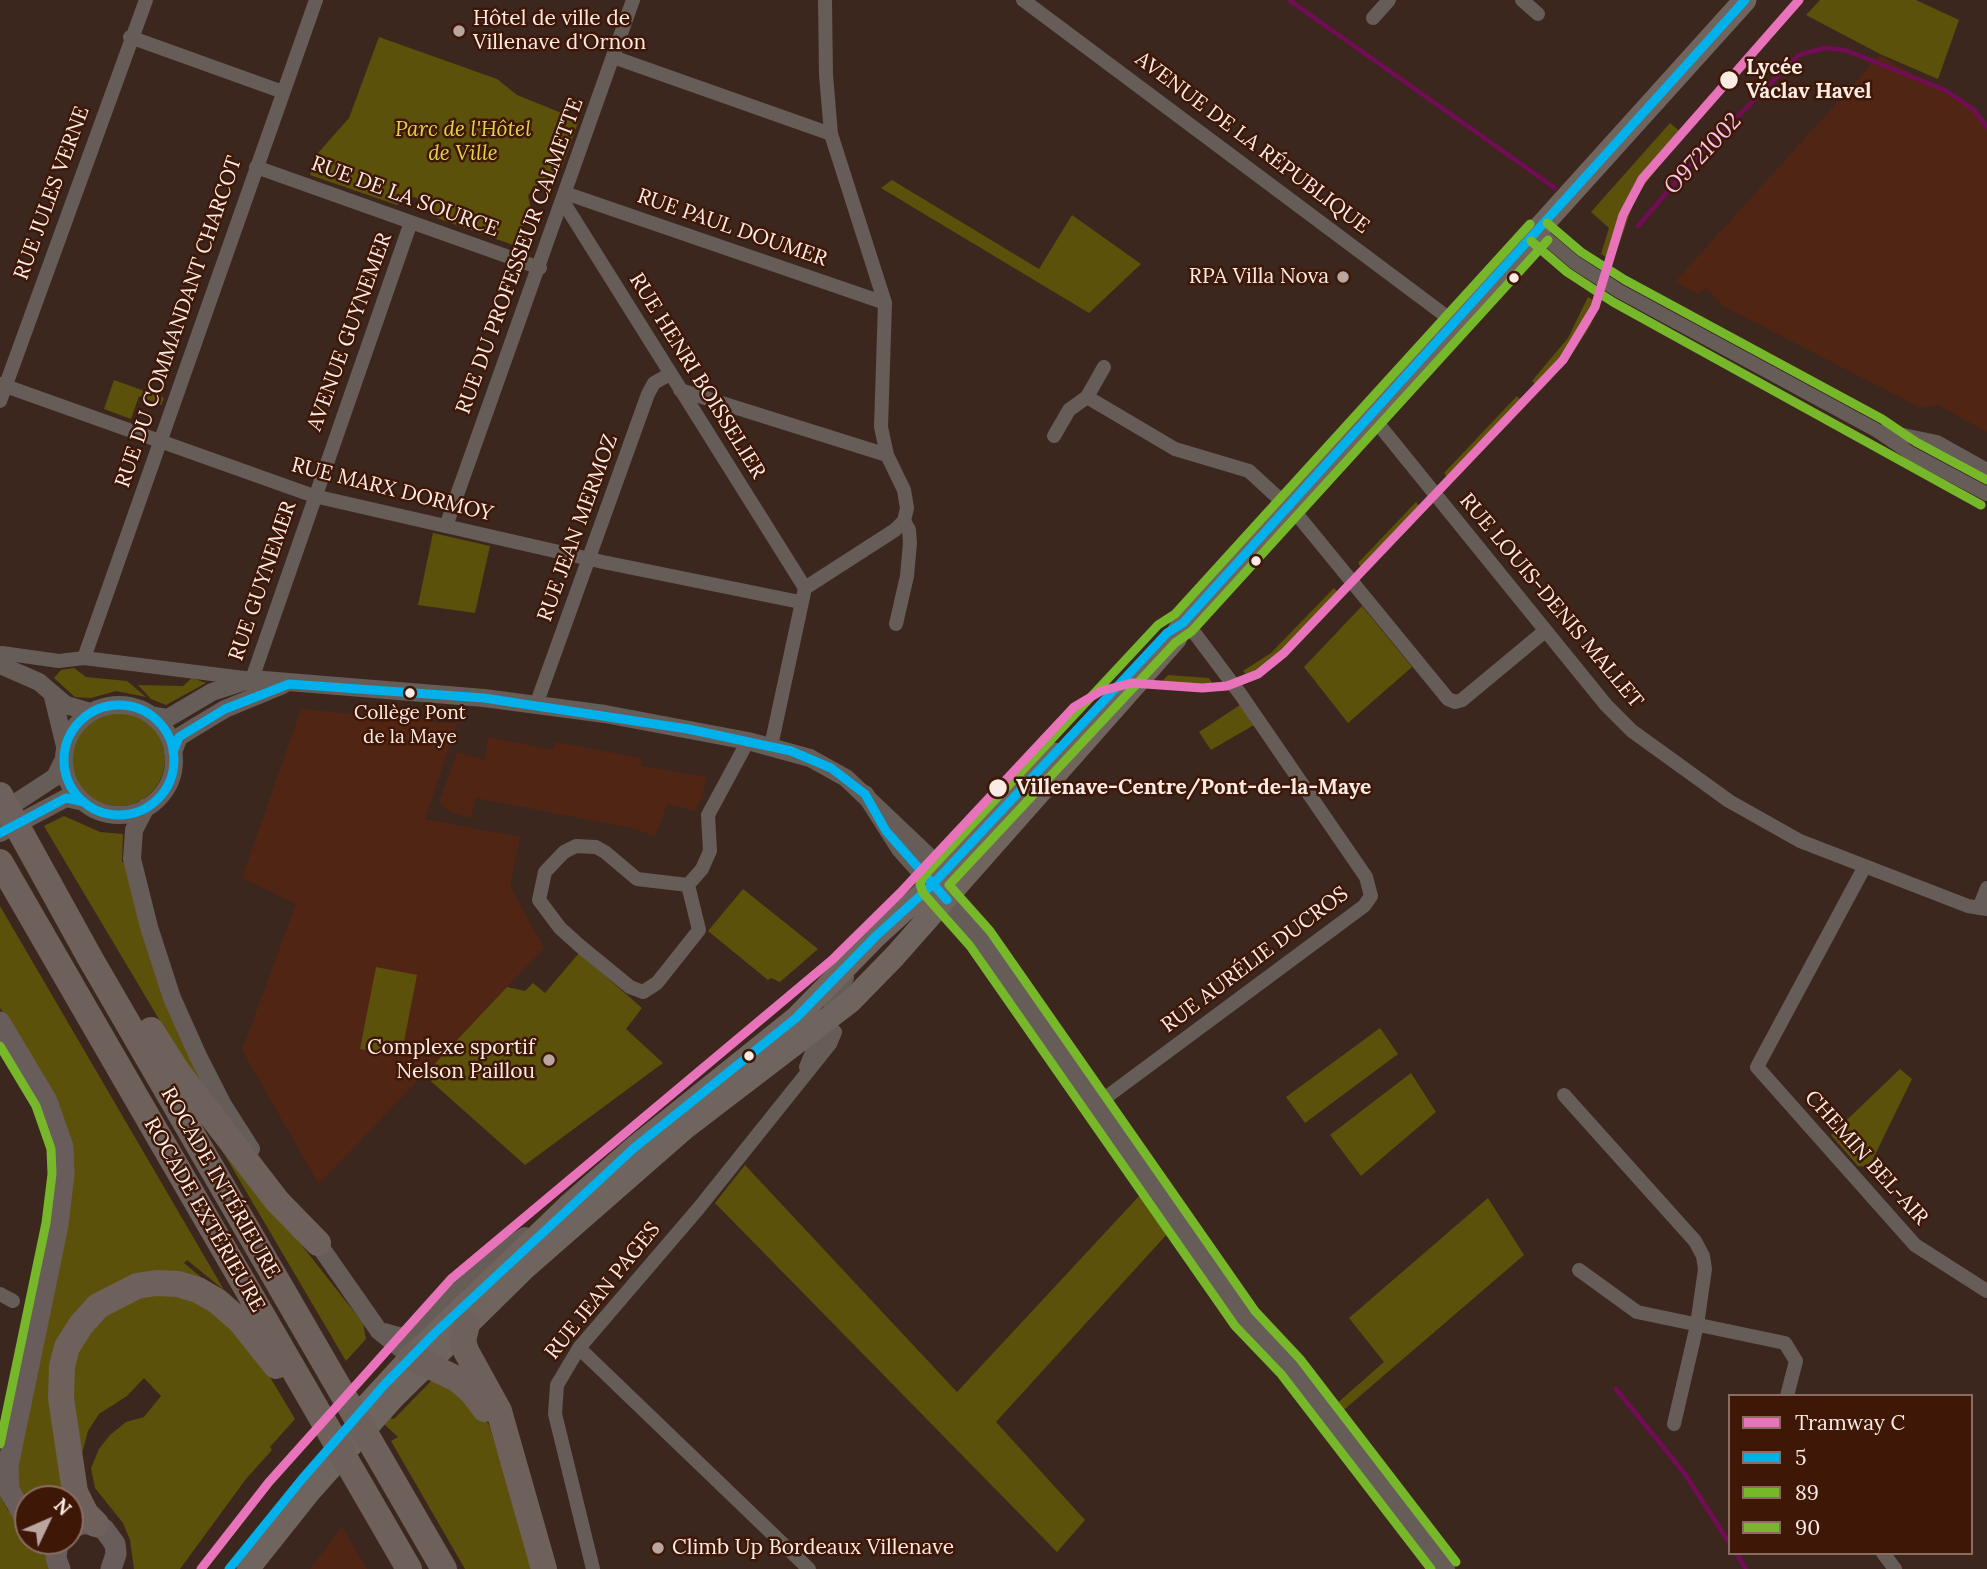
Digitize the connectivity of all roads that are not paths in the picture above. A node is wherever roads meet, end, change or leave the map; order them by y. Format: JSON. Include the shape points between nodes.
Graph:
{"nodes":[{"id":1,"x":146,"y":0,"type":"edge"},
{"id":2,"x":316,"y":0,"type":"edge"},
{"id":3,"x":633,"y":0,"type":"edge"},
{"id":4,"x":825,"y":0,"type":"edge"},
{"id":5,"x":1023,"y":0,"type":"edge"},
{"id":6,"x":1389,"y":0,"type":"edge"},
{"id":7,"x":1522,"y":0,"type":"edge"},
{"id":8,"x":1745,"y":0,"type":"edge"},
{"id":9,"x":1538,"y":14,"type":"dead end"},
{"id":10,"x":1373,"y":18,"type":"dead end"},
{"id":11,"x":130,"y":37,"type":"junction"},
{"id":12,"x":613,"y":57,"type":"junction"},
{"id":13,"x":283,"y":92,"type":"junction"},
{"id":14,"x":831,"y":134,"type":"junction"},
{"id":15,"x":256,"y":167,"type":"junction"},
{"id":16,"x":563,"y":197,"type":"junction"},
{"id":17,"x":411,"y":222,"type":"junction"},
{"id":18,"x":1539,"y":232,"type":"junction"},
{"id":19,"x":540,"y":268,"type":"junction"},
{"id":20,"x":885,"y":303,"type":"junction"},
{"id":21,"x":1454,"y":322,"type":"junction"},
{"id":22,"x":1104,"y":367,"type":"dead end"},
{"id":23,"x":670,"y":374,"type":"junction"},
{"id":24,"x":3,"y":385,"type":"edge"},
{"id":25,"x":680,"y":390,"type":"junction"},
{"id":26,"x":1087,"y":397,"type":"junction"},
{"id":27,"x":0,"y":401,"type":"edge"},
{"id":28,"x":1371,"y":415,"type":"junction"},
{"id":29,"x":1876,"y":430,"type":"junction"},
{"id":30,"x":1054,"y":436,"type":"dead end"},
{"id":31,"x":158,"y":442,"type":"junction"},
{"id":32,"x":887,"y":455,"type":"junction"},
{"id":33,"x":1987,"y":470,"type":"edge"},
{"id":34,"x":1987,"y":495,"type":"edge"},
{"id":35,"x":314,"y":496,"type":"junction"},
{"id":36,"x":1288,"y":506,"type":"junction"},
{"id":37,"x":904,"y":521,"type":"junction"},
{"id":38,"x":446,"y":526,"type":"junction"},
{"id":39,"x":590,"y":559,"type":"junction"},
{"id":40,"x":803,"y":595,"type":"junction"},
{"id":41,"x":1183,"y":623,"type":"junction"},
{"id":42,"x":896,"y":624,"type":"dead end"},
{"id":43,"x":1545,"y":631,"type":"junction"},
{"id":44,"x":84,"y":658,"type":"junction"},
{"id":45,"x":1,"y":659,"type":"edge"},
{"id":46,"x":59,"y":661,"type":"junction"},
{"id":47,"x":252,"y":679,"type":"junction"},
{"id":48,"x":39,"y":682,"type":"junction"},
{"id":49,"x":289,"y":684,"type":"junction"},
{"id":50,"x":53,"y":697,"type":"junction"},
{"id":51,"x":536,"y":705,"type":"junction"},
{"id":52,"x":90,"y":712,"type":"junction"},
{"id":53,"x":150,"y":715,"type":"junction"},
{"id":54,"x":748,"y":741,"type":"junction"},
{"id":55,"x":771,"y":747,"type":"junction"},
{"id":56,"x":173,"y":752,"type":"junction"},
{"id":57,"x":64,"y":754,"type":"junction"},
{"id":58,"x":1,"y":802,"type":"edge"},
{"id":59,"x":84,"y":802,"type":"junction"},
{"id":60,"x":146,"y":807,"type":"junction"},
{"id":61,"x":12,"y":834,"type":"edge"},
{"id":62,"x":0,"y":862,"type":"edge"},
{"id":63,"x":1866,"y":866,"type":"junction"},
{"id":64,"x":688,"y":886,"type":"junction"},
{"id":65,"x":941,"y":886,"type":"junction"},
{"id":66,"x":1987,"y":888,"type":"edge"},
{"id":67,"x":1983,"y":908,"type":"edge"},
{"id":68,"x":892,"y":924,"type":"junction"},
{"id":69,"x":800,"y":1013,"type":"junction"},
{"id":70,"x":827,"y":1020,"type":"junction"},
{"id":71,"x":0,"y":1022,"type":"edge"},
{"id":72,"x":1564,"y":1095,"type":"dead end"},
{"id":73,"x":1097,"y":1104,"type":"junction"},
{"id":74,"x":568,"y":1206,"type":"junction"},
{"id":75,"x":317,"y":1243,"type":"junction"},
{"id":76,"x":1579,"y":1269,"type":"dead end"},
{"id":77,"x":1987,"y":1291,"type":"edge"},
{"id":78,"x":467,"y":1324,"type":"junction"},
{"id":79,"x":1697,"y":1325,"type":"junction"},
{"id":80,"x":379,"y":1331,"type":"junction"},
{"id":81,"x":579,"y":1348,"type":"junction"},
{"id":82,"x":419,"y":1361,"type":"junction"},
{"id":83,"x":1788,"y":1394,"type":"edge"},
{"id":84,"x":319,"y":1418,"type":"junction"},
{"id":85,"x":1674,"y":1424,"type":"dead end"},
{"id":86,"x":508,"y":1451,"type":"junction"},
{"id":87,"x":74,"y":1485,"type":"edge"},
{"id":88,"x":306,"y":1485,"type":"junction"},
{"id":89,"x":14,"y":1497,"type":"edge"},
{"id":90,"x":84,"y":1527,"type":"edge"},
{"id":91,"x":116,"y":1564,"type":"edge"},
{"id":92,"x":229,"y":1569,"type":"edge"},
{"id":93,"x":247,"y":1569,"type":"edge"},
{"id":94,"x":408,"y":1569,"type":"edge"},
{"id":95,"x":444,"y":1569,"type":"edge"},
{"id":96,"x":544,"y":1569,"type":"edge"},
{"id":97,"x":593,"y":1569,"type":"edge"},
{"id":98,"x":809,"y":1569,"type":"edge"},
{"id":99,"x":1446,"y":1569,"type":"edge"}],
"edges":[{"from":1,"to":11,"type":"street","name":"RUE JULES VERNE"},
{"from":2,"to":13,"type":"street","name":"RUE DU COMMANDANT CHARCOT"},
{"from":3,"to":12,"type":"street","name":"RUE DU PROFESSEUR CALMETTE"},
{"from":4,"to":14,"type":"street"},
{"from":5,"to":21,"type":"street","name":"AVENUE DE LA RÉPUBLIQUE"},
{"from":6,"to":10,"type":"street"},
{"from":7,"to":9,"type":"street"},
{"from":8,"to":18,"type":"main road"},
{"from":11,"to":13,"type":"street"},
{"from":11,"to":24,"type":"street","name":"RUE JULES VERNE"},
{"from":12,"to":14,"type":"street"},
{"from":12,"to":16,"type":"street","name":"RUE DU PROFESSEUR CALMETTE"},
{"from":13,"to":15,"type":"street","name":"RUE DU COMMANDANT CHARCOT"},
{"from":14,"to":20,"type":"street"},
{"from":15,"to":17,"type":"street","name":"RUE DE LA SOURCE"},
{"from":15,"to":31,"type":"street","name":"RUE DU COMMANDANT CHARCOT"},
{"from":16,"to":19,"type":"street","name":"RUE DU PROFESSEUR CALMETTE"},
{"from":16,"to":20,"type":"street","name":"RUE PAUL DOUMER"},
{"from":16,"to":23,"type":"street","name":"RUE HENRI BOISSELIER"},
{"from":17,"to":19,"type":"street","name":"RUE DE LA SOURCE"},
{"from":17,"to":35,"type":"street","name":"AVENUE GUYNEMER"},
{"from":18,"to":21,"type":"main road"},
{"from":18,"to":29,"type":"street","via":[[1619,291]]},
{"from":19,"to":38,"type":"street","name":"RUE DU PROFESSEUR CALMETTE"},
{"from":20,"to":32,"type":"street","via":[[881,427]]},
{"from":21,"to":28,"type":"main road"},
{"from":22,"to":26,"type":"street"},
{"from":23,"to":25,"type":"street","name":"RUE HENRI BOISSELIER"},
{"from":23,"to":39,"type":"street","name":"RUE JEAN MERMOZ","via":[[654,383],[648,394]]},
{"from":24,"to":27,"type":"street","name":"RUE JULES VERNE"},
{"from":24,"to":31,"type":"street","name":"RUE MARX DORMOY"},
{"from":25,"to":32,"type":"street"},
{"from":25,"to":40,"type":"street","name":"RUE HENRI BOISSELIER","via":[[796,573]]},
{"from":26,"to":30,"type":"street","via":[[1069,410]]},
{"from":26,"to":36,"type":"street","via":[[1175,449],[1249,471]]},
{"from":28,"to":36,"type":"main road"},
{"from":28,"to":43,"type":"street","name":"RUE LOUIS-DENIS MALLET"},
{"from":29,"to":33,"type":"street","via":[[1937,442]]},
{"from":29,"to":34,"type":"street"},
{"from":31,"to":35,"type":"street","name":"RUE MARX DORMOY"},
{"from":31,"to":44,"type":"street","name":"RUE DU COMMANDANT CHARCOT"},
{"from":32,"to":37,"type":"street","via":[[904,490]]},
{"from":35,"to":38,"type":"street","name":"RUE MARX DORMOY"},
{"from":35,"to":47,"type":"street","name":"RUE GUYNEMER"},
{"from":36,"to":41,"type":"main road"},
{"from":36,"to":43,"type":"street","via":[[1448,699],[1462,700]]},
{"from":37,"to":40,"type":"street"},
{"from":37,"to":42,"type":"street","via":[[910,543]]},
{"from":38,"to":39,"type":"street","name":"RUE MARX DORMOY"},
{"from":39,"to":40,"type":"street","name":"RUE MARX DORMOY","via":[[778,598]]},
{"from":39,"to":51,"type":"street","name":"RUE JEAN MERMOZ"},
{"from":40,"to":55,"type":"street"},
{"from":41,"to":65,"type":"main road","via":[[1167,633]]},
{"from":41,"to":73,"type":"street","name":"RUE AURÉLIE DUCROS","via":[[1241,695],[1366,877],[1371,896],[1364,906]]},
{"from":43,"to":63,"type":"street","name":"RUE LOUIS-DENIS MALLET","via":[[1606,705],[1670,761],[1789,835]]},
{"from":44,"to":46,"type":"street"},
{"from":44,"to":47,"type":"street"},
{"from":45,"to":46,"type":"street"},
{"from":45,"to":48,"type":"street"},
{"from":46,"to":48,"type":"street"},
{"from":47,"to":49,"type":"street"},
{"from":47,"to":53,"type":"street","via":[[212,692],[168,718]]},
{"from":48,"to":50,"type":"street"},
{"from":49,"to":51,"type":"street"},
{"from":49,"to":56,"type":"street","via":[[225,709],[179,737]]},
{"from":50,"to":52,"type":"street"},
{"from":50,"to":57,"type":"street"},
{"from":51,"to":54,"type":"street"},
{"from":52,"to":53,"type":"street","via":[[121,704]]},
{"from":52,"to":57,"type":"street","via":[[70,733]]},
{"from":53,"to":56,"type":"street","via":[[169,738]]},
{"from":54,"to":55,"type":"street"},
{"from":54,"to":64,"type":"street","via":[[708,815],[710,851]]},
{"from":55,"to":65,"type":"street","via":[[831,768],[865,794]]},
{"from":56,"to":60,"type":"street","via":[[171,778]]},
{"from":57,"to":58,"type":"street","via":[[55,777]]},
{"from":57,"to":59,"type":"street","via":[[66,777]]},
{"from":58,"to":61,"type":"highway","name":"ROCADE INTÉRIEURE"},
{"from":59,"to":60,"type":"street","via":[[108,814]]},
{"from":59,"to":61,"type":"street","via":[[66,798]]},
{"from":60,"to":75,"type":"street","via":[[134,830],[132,859],[172,998],[223,1105]]},
{"from":61,"to":75,"type":"highway","via":[[103,950],[177,1071],[277,1201]]},
{"from":61,"to":95,"type":"highway","name":"ROCADE INTÉRIEURE","via":[[90,958]]},
{"from":62,"to":84,"type":"highway","name":"ROCADE EXTÉRIEURE"},
{"from":63,"to":67,"type":"street","name":"RUE LOUIS-DENIS MALLET"},
{"from":63,"to":77,"type":"street","name":"CHEMIN BEL-AIR","via":[[1758,1067],[1916,1245]]},
{"from":64,"to":64,"type":"street","via":[[637,879],[596,847],[576,846],[545,872],[539,900],[560,928],[630,987],[643,992],[699,930]]},
{"from":65,"to":68,"type":"main road"},
{"from":65,"to":70,"type":"main road","via":[[869,984]]},
{"from":65,"to":73,"type":"street"},
{"from":66,"to":67,"type":"street"},
{"from":68,"to":69,"type":"main road"},
{"from":68,"to":70,"type":"street","via":[[883,944],[838,990]]},
{"from":69,"to":70,"type":"street"},
{"from":69,"to":74,"type":"main road"},
{"from":70,"to":78,"type":"main road","via":[[665,1145]]},
{"from":70,"to":81,"type":"street","name":"RUE JEAN PAGES","via":[[835,1036],[817,1062]]},
{"from":71,"to":89,"type":"main road","via":[[59,1129],[64,1174],[58,1225],[8,1466],[9,1490]]},
{"from":72,"to":79,"type":"street","via":[[1695,1241],[1705,1269]]},
{"from":73,"to":99,"type":"street","via":[[1245,1319],[1290,1366]]},
{"from":74,"to":80,"type":"street","via":[[500,1254],[414,1331],[401,1337]]},
{"from":74,"to":82,"type":"main road"},
{"from":75,"to":80,"type":"street"},
{"from":76,"to":79,"type":"street","via":[[1637,1312]]},
{"from":78,"to":82,"type":"main road"},
{"from":78,"to":86,"type":"highway","via":[[466,1351],[499,1411]]},
{"from":79,"to":83,"type":"street","via":[[1784,1343],[1796,1361]]},
{"from":79,"to":85,"type":"street"},
{"from":80,"to":82,"type":"street"},
{"from":81,"to":97,"type":"street","name":"RUE JEAN PAGES","via":[[557,1385],[555,1414]]},
{"from":81,"to":98,"type":"street"},
{"from":82,"to":86,"type":"highway","via":[[457,1379],[472,1392]]},
{"from":82,"to":88,"type":"main road"},
{"from":84,"to":87,"type":"highway","via":[[240,1321],[217,1301],[178,1284],[156,1283],[98,1306],[67,1347],[61,1398]]},
{"from":84,"to":94,"type":"highway","name":"ROCADE EXTÉRIEURE"},
{"from":86,"to":96,"type":"highway"},
{"from":88,"to":92,"type":"main road"},
{"from":88,"to":93,"type":"main road"},
{"from":90,"to":91,"type":"main road","via":[[111,1536]]}]}
